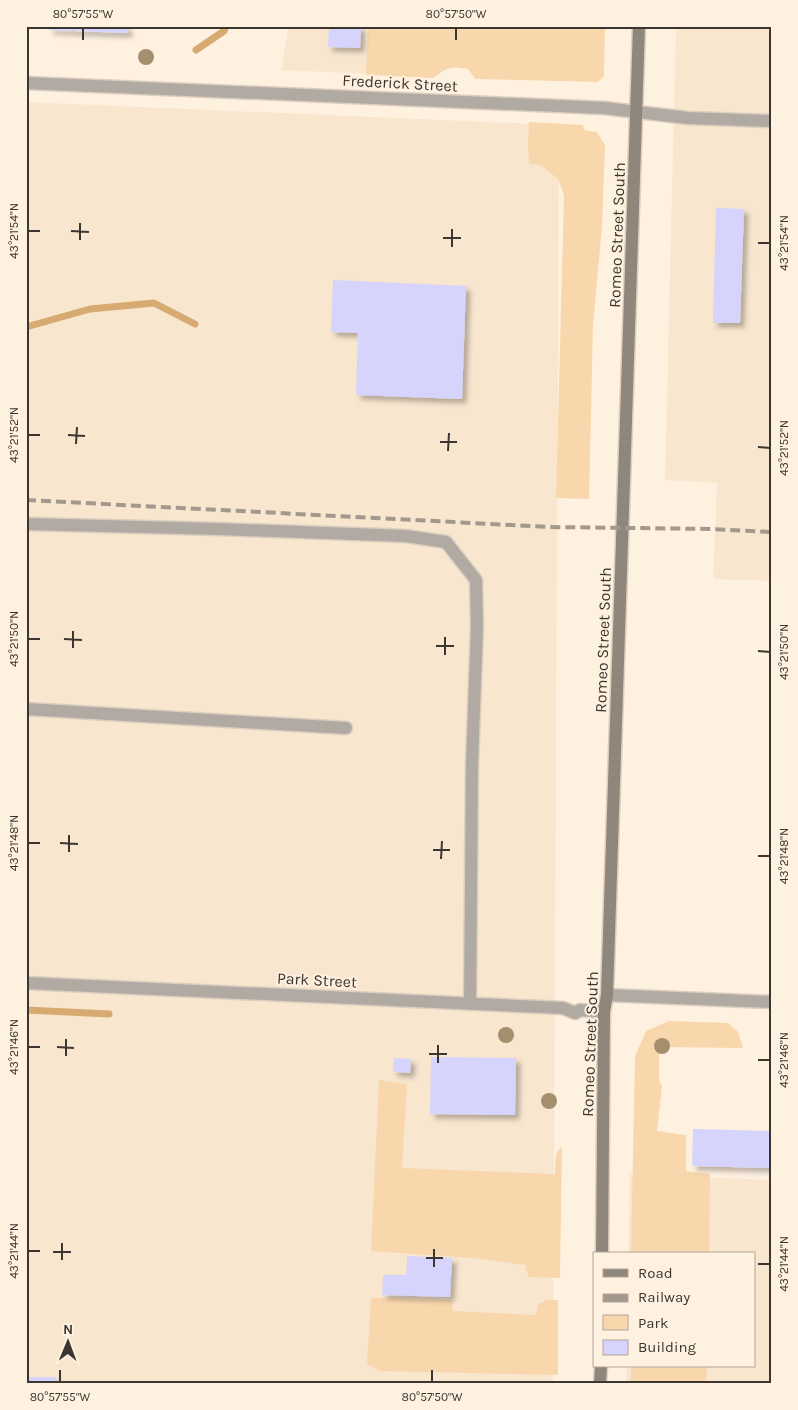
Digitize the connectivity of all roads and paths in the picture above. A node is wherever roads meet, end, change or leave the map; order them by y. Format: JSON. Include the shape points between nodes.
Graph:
{"nodes":[{"id":1,"x":639,"y":26,"type":"edge"},
{"id":2,"x":26,"y":82,"type":"edge"},
{"id":3,"x":637,"y":112,"type":"junction"},
{"id":4,"x":772,"y":121,"type":"edge"},
{"id":5,"x":26,"y":524,"type":"edge"},
{"id":6,"x":26,"y":709,"type":"edge"},
{"id":7,"x":346,"y":728,"type":"dead end"},
{"id":8,"x":26,"y":983,"type":"edge"},
{"id":9,"x":608,"y":994,"type":"junction"},
{"id":10,"x":772,"y":1002,"type":"edge"},
{"id":11,"x":470,"y":1004,"type":"junction"},
{"id":12,"x":604,"y":1012,"type":"junction"},
{"id":13,"x":602,"y":1252,"type":"edge"},
{"id":14,"x":601,"y":1368,"type":"edge"},
{"id":15,"x":600,"y":1384,"type":"edge"}],
"edges":[{"from":1,"to":3,"type":"main road","name":"Romeo Street South"},
{"from":2,"to":3,"type":"street","name":"Frederick Street"},
{"from":3,"to":4,"type":"street","name":"Frederick Street","via":[[688,118]]},
{"from":3,"to":9,"type":"main road","name":"Romeo Street South"},
{"from":5,"to":11,"type":"street","via":[[396,536],[446,542],[476,580]]},
{"from":6,"to":7,"type":"street"},
{"from":8,"to":11,"type":"street","name":"Park Street"},
{"from":9,"to":10,"type":"street"},
{"from":9,"to":12,"type":"main road","name":"Romeo Street South"},
{"from":11,"to":12,"type":"street","name":"Park Street","via":[[563,1008],[575,1013],[580,1010]]},
{"from":12,"to":13,"type":"main road","name":"Romeo Street South"},
{"from":14,"to":15,"type":"main road"}]}
